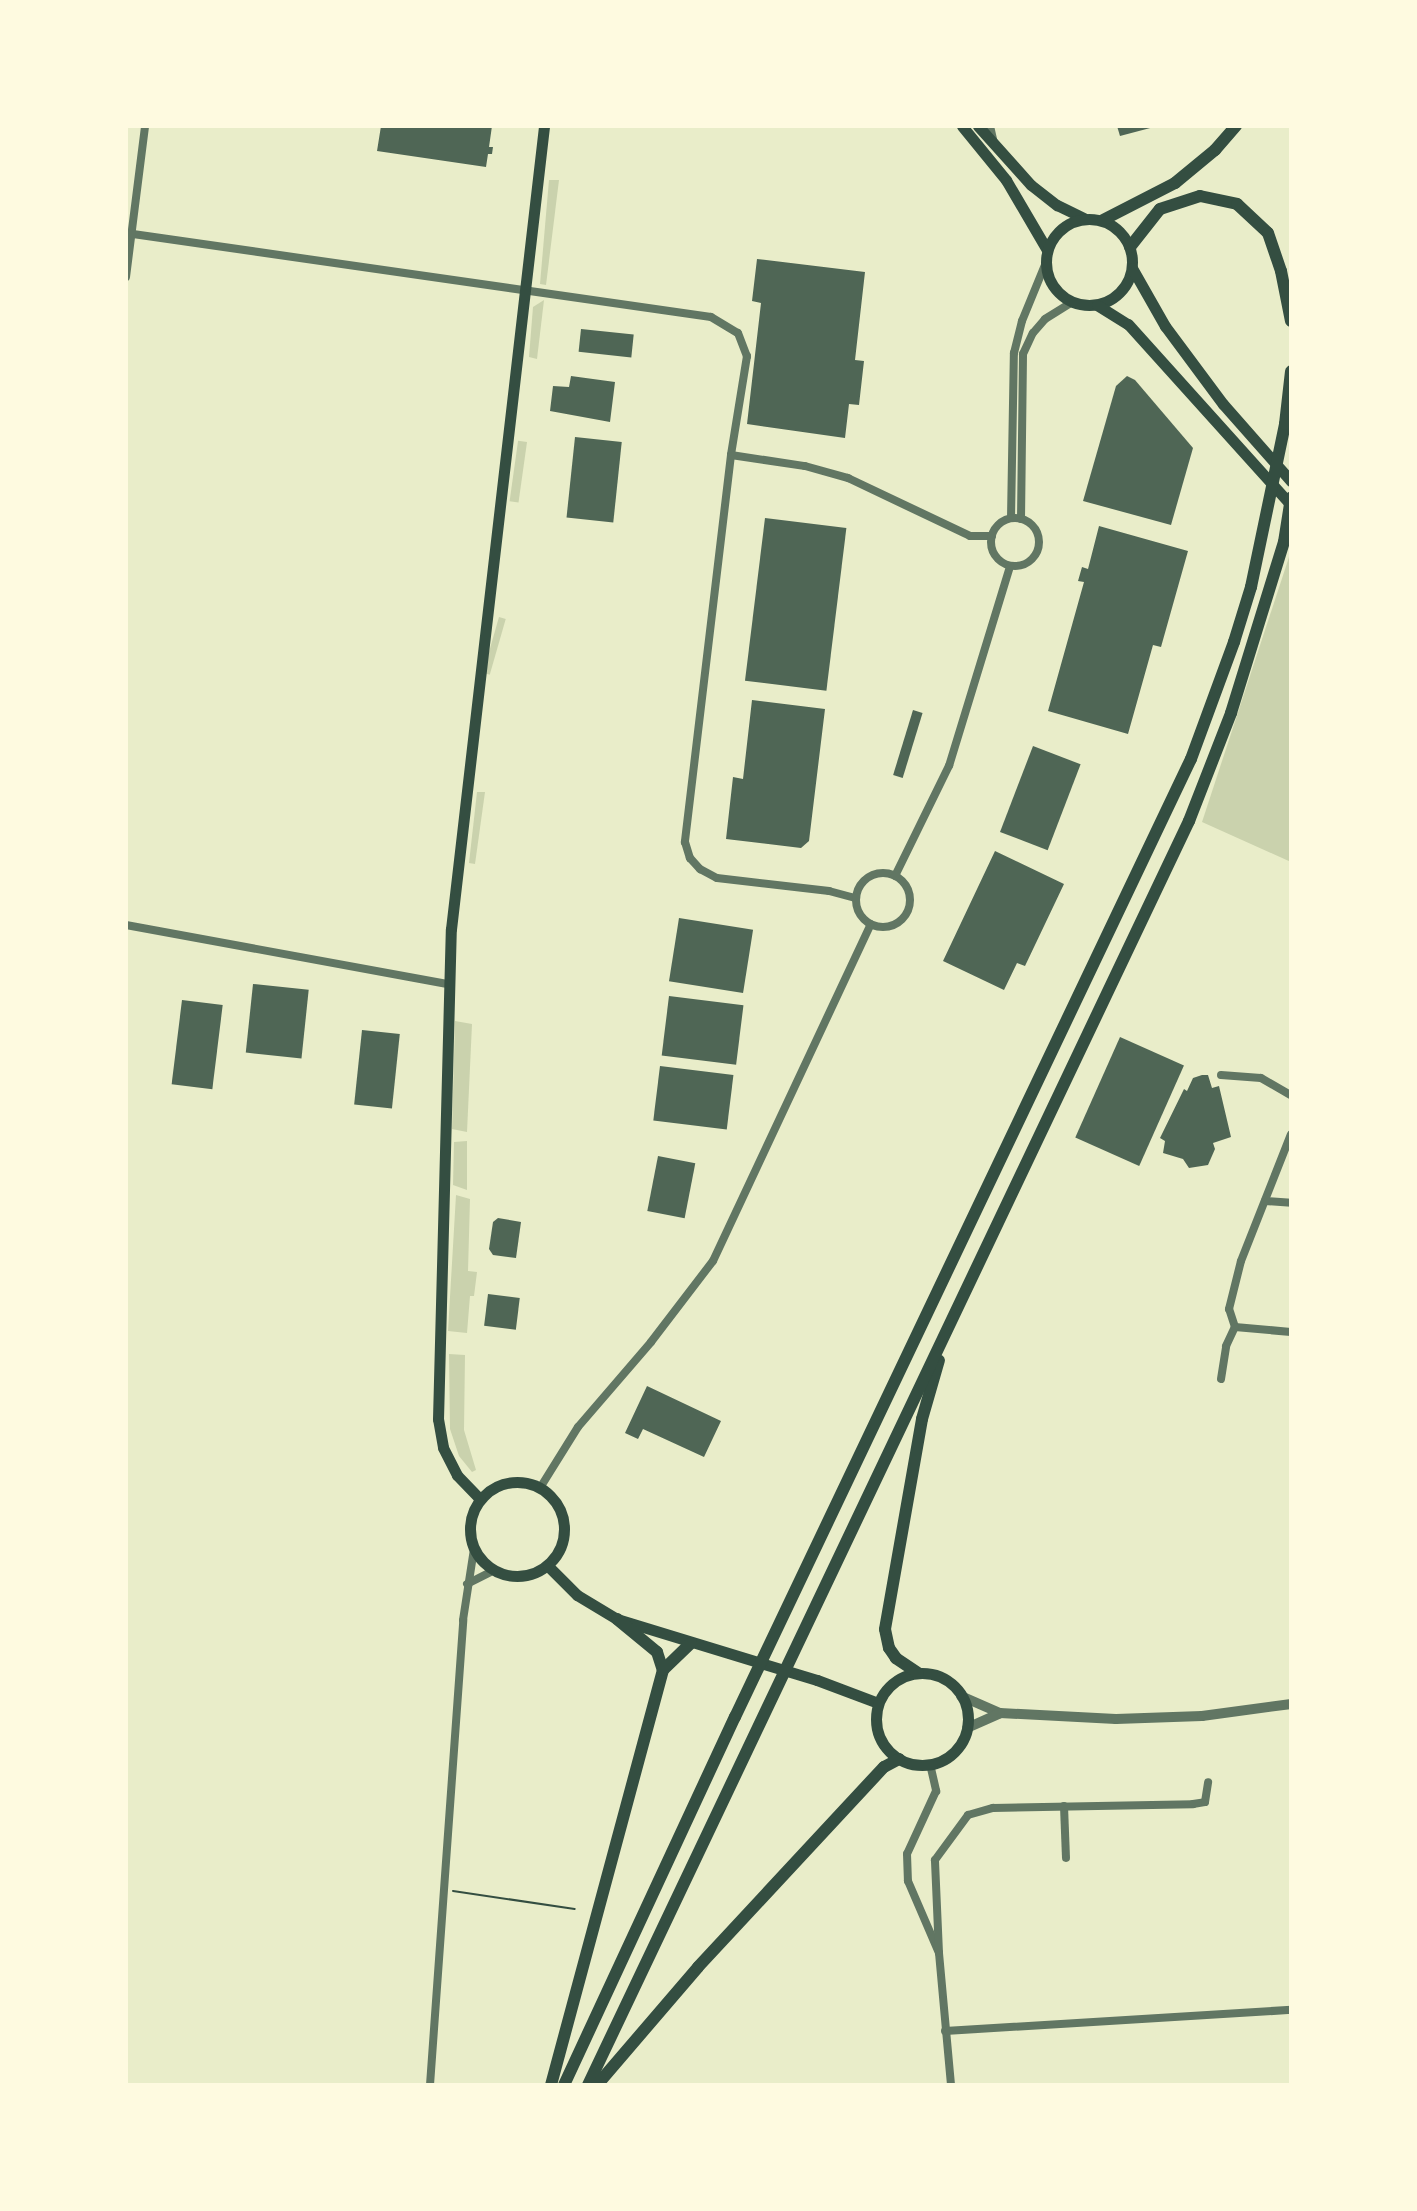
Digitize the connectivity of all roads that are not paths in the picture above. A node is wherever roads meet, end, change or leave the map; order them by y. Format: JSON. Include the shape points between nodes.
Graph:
{"nodes":[{"id":1,"x":145,"y":126,"type":"edge"},
{"id":2,"x":544,"y":126,"type":"edge"},
{"id":3,"x":962,"y":126,"type":"edge"},
{"id":4,"x":978,"y":126,"type":"edge"},
{"id":5,"x":990,"y":126,"type":"edge"},
{"id":6,"x":1236,"y":126,"type":"edge"},
{"id":7,"x":994,"y":144,"type":"junction"},
{"id":8,"x":1084,"y":218,"type":"junction"},
{"id":9,"x":1103,"y":220,"type":"junction"},
{"id":10,"x":128,"y":233,"type":"edge"},
{"id":11,"x":1130,"y":247,"type":"junction"},
{"id":12,"x":1047,"y":250,"type":"junction"},
{"id":13,"x":1045,"y":265,"type":"junction"},
{"id":14,"x":1132,"y":268,"type":"junction"},
{"id":15,"x":126,"y":277,"type":"edge"},
{"id":16,"x":525,"y":291,"type":"junction"},
{"id":17,"x":1072,"y":302,"type":"junction"},
{"id":18,"x":1097,"y":305,"type":"junction"},
{"id":19,"x":1291,"y":321,"type":"edge"},
{"id":20,"x":1291,"y":371,"type":"edge"},
{"id":21,"x":731,"y":455,"type":"junction"},
{"id":22,"x":1291,"y":481,"type":"edge"},
{"id":23,"x":1291,"y":498,"type":"edge"},
{"id":24,"x":1291,"y":505,"type":"edge"},
{"id":25,"x":1016,"y":518,"type":"junction"},
{"id":26,"x":992,"y":536,"type":"junction"},
{"id":27,"x":1010,"y":566,"type":"junction"},
{"id":28,"x":895,"y":876,"type":"junction"},
{"id":29,"x":856,"y":898,"type":"junction"},
{"id":30,"x":871,"y":924,"type":"junction"},
{"id":31,"x":126,"y":925,"type":"edge"},
{"id":32,"x":449,"y":984,"type":"junction"},
{"id":33,"x":1221,"y":1075,"type":"dead end"},
{"id":34,"x":1291,"y":1095,"type":"edge"},
{"id":35,"x":1291,"y":1134,"type":"edge"},
{"id":36,"x":1265,"y":1201,"type":"junction"},
{"id":37,"x":1291,"y":1203,"type":"edge"},
{"id":38,"x":1235,"y":1327,"type":"junction"},
{"id":39,"x":946,"y":1330,"type":"junction"},
{"id":40,"x":1291,"y":1332,"type":"edge"},
{"id":41,"x":1221,"y":1379,"type":"dead end"},
{"id":42,"x":540,"y":1488,"type":"junction"},
{"id":43,"x":480,"y":1499,"type":"junction"},
{"id":44,"x":474,"y":1549,"type":"junction"},
{"id":45,"x":548,"y":1566,"type":"junction"},
{"id":46,"x":493,"y":1571,"type":"junction"},
{"id":47,"x":467,"y":1584,"type":"junction"},
{"id":48,"x":617,"y":1619,"type":"junction"},
{"id":49,"x":691,"y":1643,"type":"junction"},
{"id":50,"x":663,"y":1670,"type":"junction"},
{"id":51,"x":918,"y":1673,"type":"junction"},
{"id":52,"x":961,"y":1696,"type":"junction"},
{"id":53,"x":878,"y":1703,"type":"junction"},
{"id":54,"x":1291,"y":1704,"type":"edge"},
{"id":55,"x":1000,"y":1713,"type":"junction"},
{"id":56,"x":967,"y":1728,"type":"junction"},
{"id":57,"x":899,"y":1759,"type":"junction"},
{"id":58,"x":930,"y":1764,"type":"junction"},
{"id":59,"x":1208,"y":1782,"type":"dead end"},
{"id":60,"x":1064,"y":1806,"type":"junction"},
{"id":61,"x":1066,"y":1858,"type":"dead end"},
{"id":62,"x":939,"y":1953,"type":"junction"},
{"id":63,"x":1291,"y":2010,"type":"edge"},
{"id":64,"x":945,"y":2031,"type":"junction"},
{"id":65,"x":430,"y":2085,"type":"edge"},
{"id":66,"x":551,"y":2085,"type":"edge"},
{"id":67,"x":564,"y":2085,"type":"edge"},
{"id":68,"x":588,"y":2085,"type":"edge"},
{"id":69,"x":597,"y":2085,"type":"edge"},
{"id":70,"x":951,"y":2085,"type":"edge"}],
"edges":[{"from":1,"to":10,"type":"street"},
{"from":2,"to":16,"type":"main road"},
{"from":3,"to":12,"type":"main road","via":[[1006,180]]},
{"from":4,"to":7,"type":"main road"},
{"from":5,"to":7,"type":"street"},
{"from":6,"to":9,"type":"main road","via":[[1175,183]]},
{"from":7,"to":8,"type":"main road","via":[[1031,185]]},
{"from":8,"to":9,"type":"main road"},
{"from":8,"to":12,"type":"main road","via":[[1061,228]]},
{"from":9,"to":11,"type":"main road","via":[[1120,231]]},
{"from":10,"to":15,"type":"street"},
{"from":10,"to":16,"type":"street"},
{"from":11,"to":14,"type":"main road"},
{"from":11,"to":19,"type":"main road","via":[[1160,209],[1200,196],[1237,204],[1268,233]]},
{"from":12,"to":13,"type":"main road"},
{"from":13,"to":17,"type":"main road","via":[[1054,287]]},
{"from":13,"to":25,"type":"street","via":[[1014,353]]},
{"from":14,"to":18,"type":"main road","via":[[1120,292]]},
{"from":14,"to":22,"type":"main road","via":[[1165,326],[1223,404]]},
{"from":16,"to":21,"type":"street","via":[[711,317],[738,333],[747,356]]},
{"from":16,"to":32,"type":"main road","via":[[451,929]]},
{"from":17,"to":18,"type":"main road"},
{"from":17,"to":25,"type":"street","via":[[1045,319],[1023,354]]},
{"from":18,"to":24,"type":"main road","via":[[1128,324]]},
{"from":20,"to":67,"type":"main road","via":[[1251,587],[1191,759]]},
{"from":21,"to":26,"type":"street","via":[[848,478],[970,536]]},
{"from":21,"to":29,"type":"street","via":[[685,842],[690,858],[717,878]]},
{"from":23,"to":39,"type":"main road","via":[[1284,542],[1231,713],[1189,821]]},
{"from":25,"to":26,"type":"street","via":[[999,525]]},
{"from":25,"to":27,"type":"street","via":[[1034,527],[1039,543],[1027,563]]},
{"from":26,"to":27,"type":"street","via":[[997,558]]},
{"from":27,"to":28,"type":"street","via":[[949,766]]},
{"from":28,"to":29,"type":"street","via":[[870,876]]},
{"from":28,"to":30,"type":"street","via":[[907,887],[907,912],[888,927]]},
{"from":29,"to":30,"type":"street","via":[[860,913]]},
{"from":30,"to":42,"type":"street","via":[[713,1261],[578,1427]]},
{"from":31,"to":32,"type":"street"},
{"from":32,"to":43,"type":"main road","via":[[438,1419],[443,1447],[457,1475]]},
{"from":33,"to":34,"type":"street","via":[[1261,1078]]},
{"from":35,"to":36,"type":"street"},
{"from":36,"to":37,"type":"street"},
{"from":36,"to":38,"type":"street","via":[[1229,1309]]},
{"from":38,"to":40,"type":"street"},
{"from":38,"to":41,"type":"street"},
{"from":39,"to":51,"type":"main road","via":[[922,1419],[885,1629],[896,1658]]},
{"from":39,"to":68,"type":"main road"},
{"from":42,"to":43,"type":"main road","via":[[502,1484]]},
{"from":42,"to":45,"type":"main road","via":[[552,1497],[564,1525],[558,1554]]},
{"from":43,"to":44,"type":"main road","via":[[470,1523]]},
{"from":44,"to":46,"type":"main road"},
{"from":44,"to":47,"type":"street"},
{"from":45,"to":46,"type":"main road","via":[[521,1577]]},
{"from":45,"to":48,"type":"main road","via":[[577,1595]]},
{"from":46,"to":47,"type":"street"},
{"from":47,"to":65,"type":"street"},
{"from":48,"to":49,"type":"main road"},
{"from":48,"to":50,"type":"main road","via":[[657,1652]]},
{"from":49,"to":50,"type":"main road"},
{"from":49,"to":53,"type":"main road"},
{"from":50,"to":66,"type":"main road"},
{"from":51,"to":52,"type":"main road","via":[[945,1679]]},
{"from":51,"to":53,"type":"main road","via":[[893,1682]]},
{"from":52,"to":55,"type":"street"},
{"from":52,"to":56,"type":"main road"},
{"from":53,"to":57,"type":"main road","via":[[876,1728],[888,1751]]},
{"from":54,"to":55,"type":"street","via":[[1202,1716],[1116,1719]]},
{"from":55,"to":56,"type":"street"},
{"from":56,"to":58,"type":"main road","via":[[954,1752]]},
{"from":57,"to":58,"type":"main road"},
{"from":57,"to":69,"type":"main road","via":[[884,1767],[698,1967]]},
{"from":58,"to":62,"type":"street","via":[[936,1791],[907,1854],[908,1881]]},
{"from":59,"to":60,"type":"street","via":[[1205,1802]]},
{"from":60,"to":61,"type":"street"},
{"from":60,"to":62,"type":"street","via":[[983,1808],[957,1825],[933,1872]]},
{"from":62,"to":64,"type":"street"},
{"from":63,"to":64,"type":"street"},
{"from":64,"to":70,"type":"street"}]}
